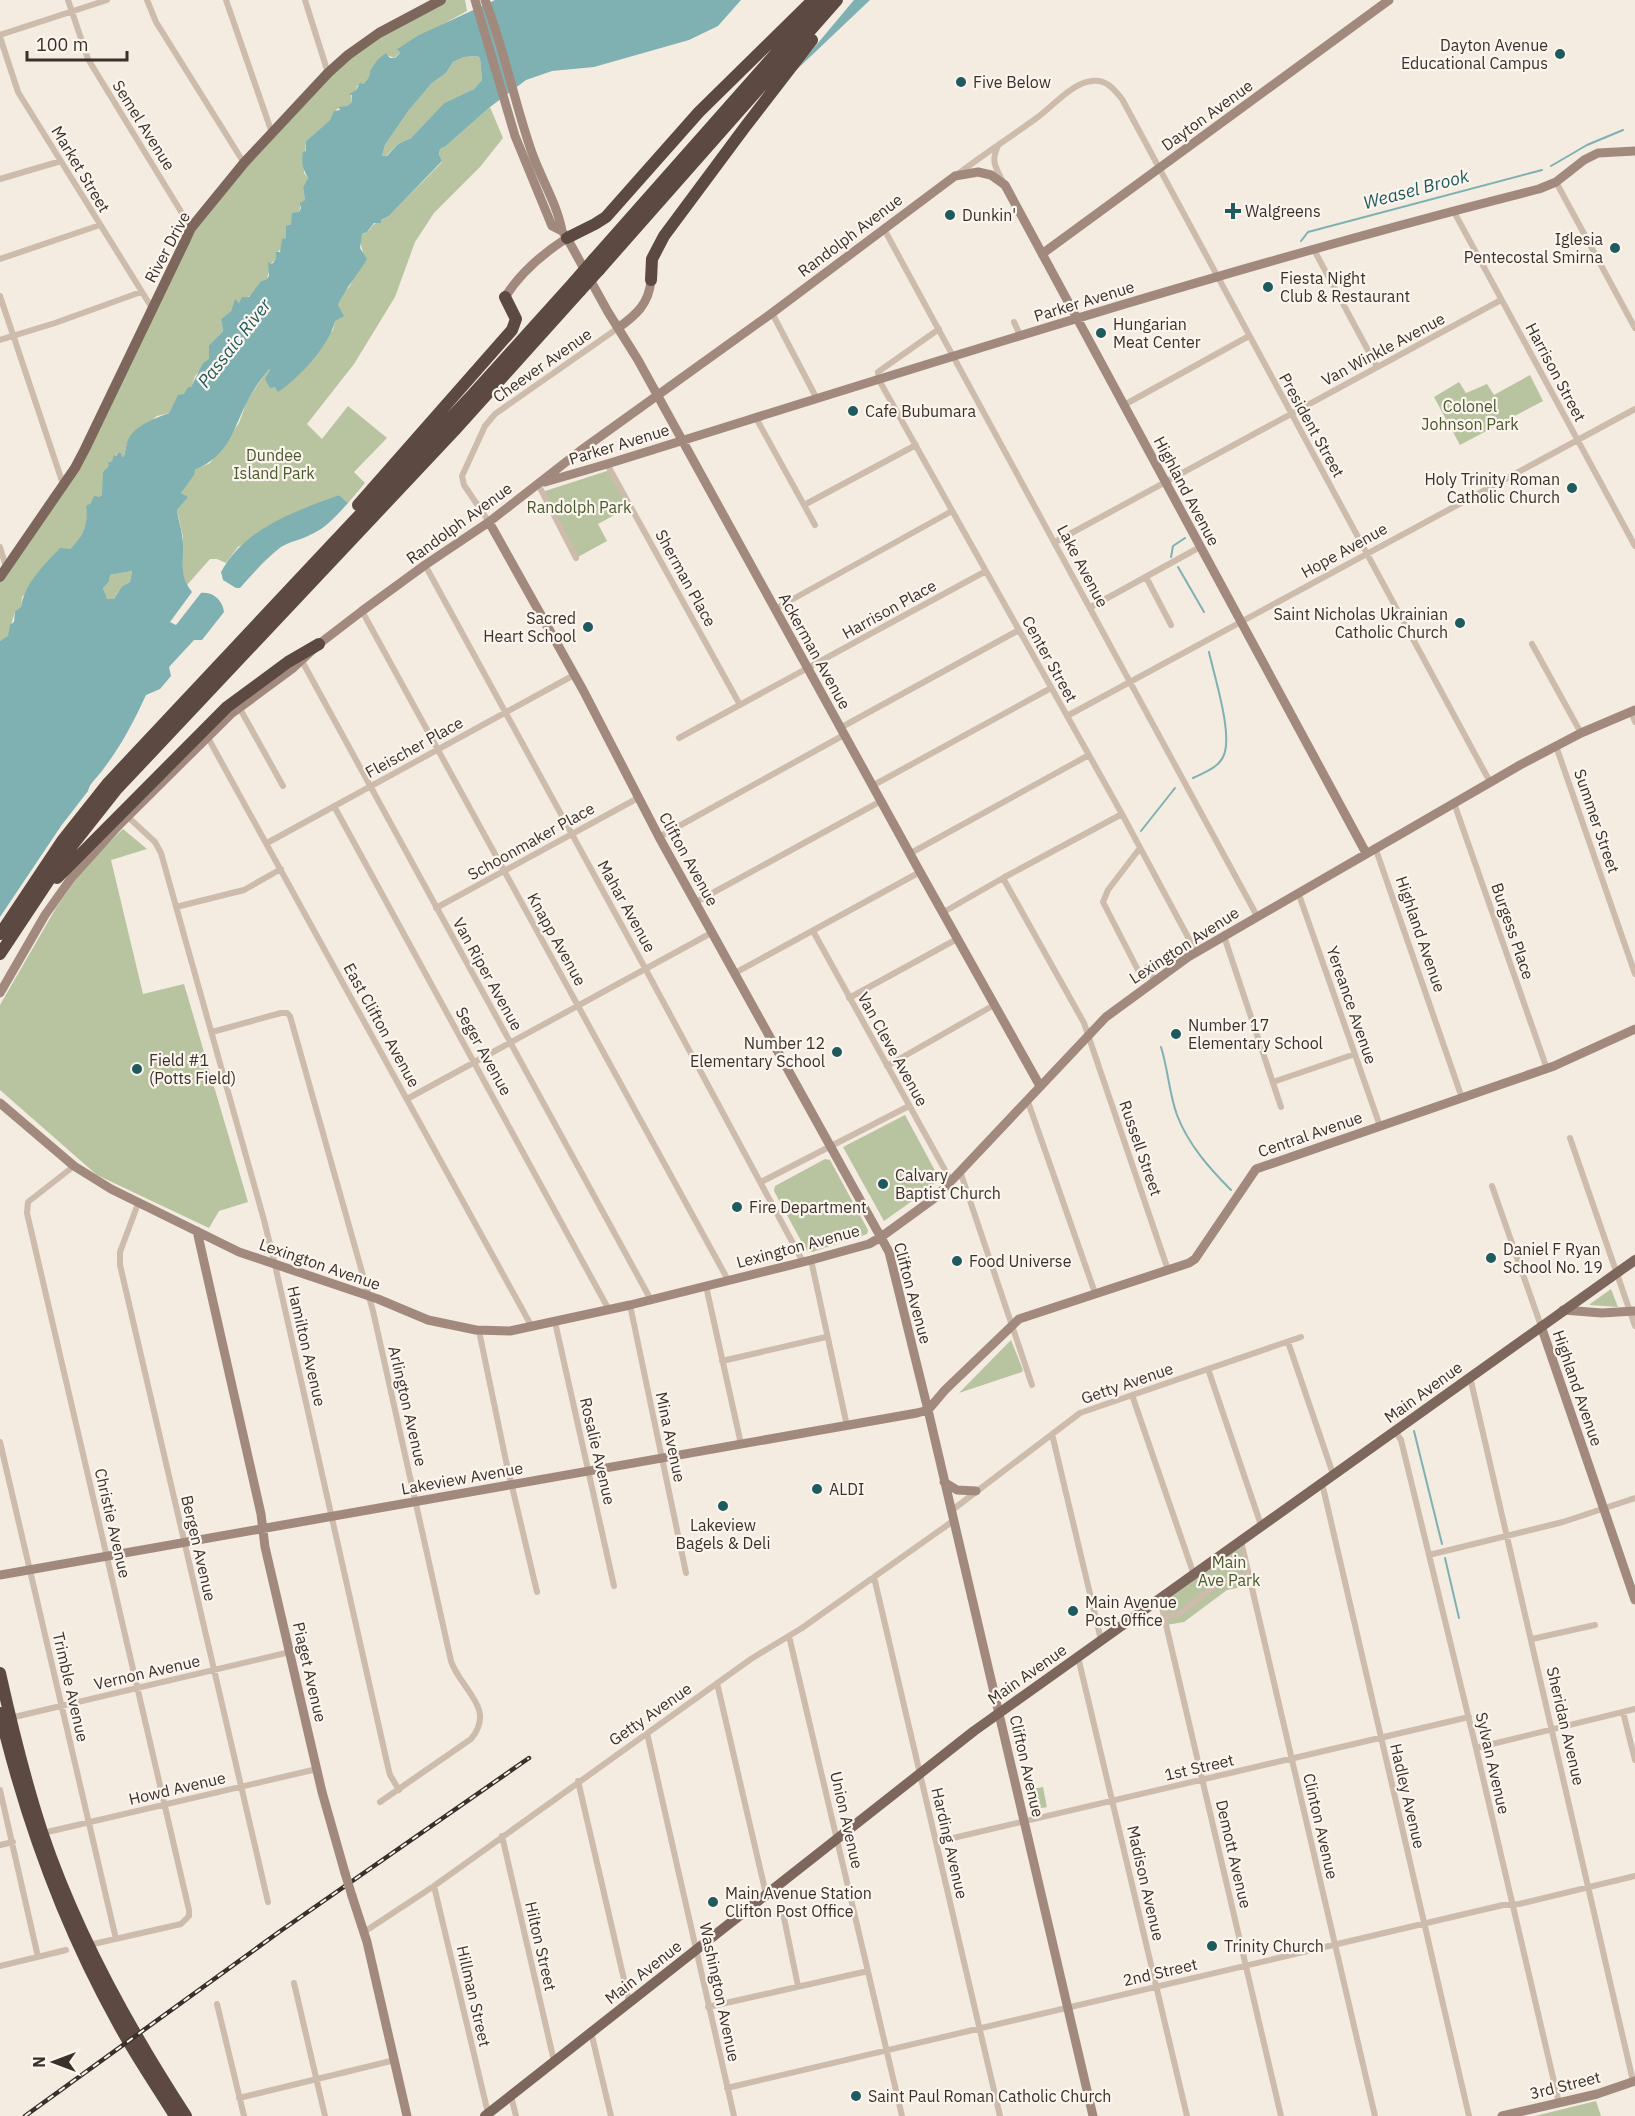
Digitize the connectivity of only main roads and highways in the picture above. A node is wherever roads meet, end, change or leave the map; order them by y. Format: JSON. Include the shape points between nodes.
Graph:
{"nodes":[{"id":1,"x":441,"y":0,"type":"edge"},
{"id":2,"x":813,"y":0,"type":"edge"},
{"id":3,"x":823,"y":0,"type":"edge"},
{"id":4,"x":837,"y":0,"type":"edge"},
{"id":5,"x":845,"y":0,"type":"edge"},
{"id":6,"x":565,"y":235,"type":"road end"},
{"id":7,"x":596,"y":264,"type":"junction"},
{"id":8,"x":651,"y":280,"type":"road end"},
{"id":9,"x":577,"y":286,"type":"junction"},
{"id":10,"x":505,"y":297,"type":"road end"},
{"id":11,"x":3,"y":572,"type":"edge"},
{"id":12,"x":255,"y":626,"type":"junction"},
{"id":13,"x":319,"y":644,"type":"road end"},
{"id":14,"x":0,"y":934,"type":"edge"},
{"id":15,"x":0,"y":955,"type":"edge"},
{"id":16,"x":1635,"y":1260,"type":"edge"},
{"id":17,"x":0,"y":1673,"type":"edge"},
{"id":18,"x":4,"y":1717,"type":"edge"},
{"id":19,"x":86,"y":1949,"type":"junction"},
{"id":20,"x":66,"y":1950,"type":"road end"},
{"id":21,"x":486,"y":2115,"type":"edge"},
{"id":22,"x":176,"y":2116,"type":"edge"},
{"id":23,"x":186,"y":2116,"type":"edge"}],
"edges":[{"from":1,"to":11,"type":"main road","name":"River Drive","via":[[379,33],[328,73],[244,163],[191,228],[94,432]]},
{"from":2,"to":6,"type":"highway","via":[[699,112],[606,217]]},
{"from":3,"to":7,"type":"highway"},
{"from":4,"to":7,"type":"highway"},
{"from":5,"to":8,"type":"highway","via":[[664,236],[652,259]]},
{"from":7,"to":9,"type":"highway","bridge":true},
{"from":9,"to":12,"type":"highway"},
{"from":9,"to":15,"type":"highway","via":[[461,424],[116,790],[71,847]]},
{"from":10,"to":12,"type":"highway","via":[[516,319],[512,330]]},
{"from":12,"to":14,"type":"highway","via":[[92,802]]},
{"from":13,"to":15,"type":"highway","via":[[288,662],[216,717],[65,868]]},
{"from":16,"to":21,"type":"main road","name":"Main Avenue","via":[[999,1712]]},
{"from":17,"to":18,"type":"highway"},
{"from":18,"to":19,"type":"highway"},
{"from":18,"to":19,"type":"highway","via":[[18,1785],[35,1836],[52,1884]]},
{"from":19,"to":20,"type":"highway"},
{"from":19,"to":22,"type":"highway","via":[[118,2024]]},
{"from":19,"to":23,"type":"highway"}]}
